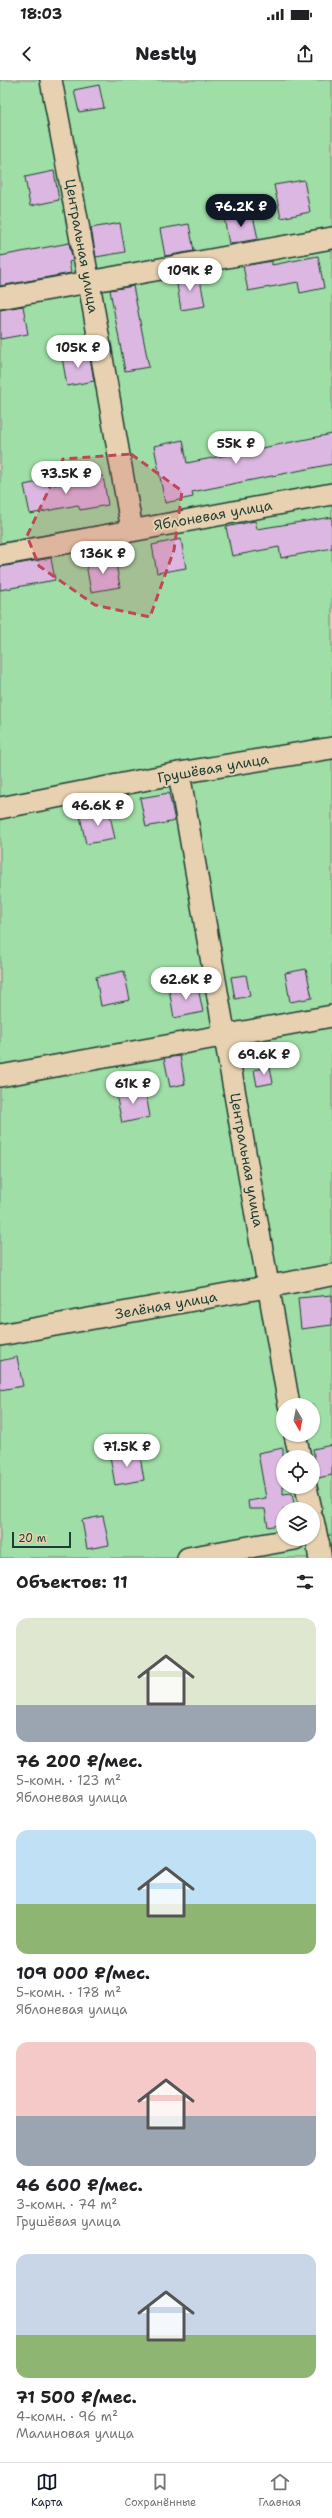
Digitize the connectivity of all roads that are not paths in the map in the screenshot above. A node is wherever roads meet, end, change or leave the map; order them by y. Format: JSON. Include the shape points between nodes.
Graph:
{"nodes":[{"id":1,"x":50,"y":80,"type":"edge"},
{"id":2,"x":332,"y":238,"type":"edge"},
{"id":3,"x":89,"y":283,"type":"junction"},
{"id":4,"x":0,"y":298,"type":"edge"},
{"id":5,"x":332,"y":494,"type":"edge"},
{"id":6,"x":132,"y":530,"type":"junction"},
{"id":7,"x":0,"y":555,"type":"edge"},
{"id":8,"x":332,"y":748,"type":"edge"},
{"id":9,"x":178,"y":773,"type":"junction"},
{"id":10,"x":0,"y":808,"type":"edge"},
{"id":11,"x":332,"y":1016,"type":"edge"},
{"id":12,"x":226,"y":1034,"type":"junction"},
{"id":13,"x":0,"y":1076,"type":"edge"},
{"id":14,"x":332,"y":1275,"type":"edge"},
{"id":15,"x":269,"y":1286,"type":"junction"},
{"id":16,"x":0,"y":1335,"type":"edge"},
{"id":17,"x":288,"y":1398,"type":"edge"},
{"id":18,"x":321,"y":1538,"type":"edge"},
{"id":19,"x":276,"y":1542,"type":"edge"},
{"id":20,"x":188,"y":1558,"type":"edge"},
{"id":21,"x":234,"y":1558,"type":"edge"}],
"edges":[{"from":1,"to":3,"type":"street","name":"Центральная улица"},
{"from":2,"to":3,"type":"street"},
{"from":3,"to":4,"type":"street"},
{"from":3,"to":6,"type":"street","name":"Центральная улица"},
{"from":5,"to":6,"type":"street","name":"Яблоневая улица"},
{"from":6,"to":7,"type":"street","name":"Яблоневая улица"},
{"from":8,"to":9,"type":"street","name":"Грушёвая улица"},
{"from":9,"to":10,"type":"street","name":"Грушёвая улица"},
{"from":9,"to":12,"type":"street","name":"Центральная улица"},
{"from":11,"to":12,"type":"street"},
{"from":12,"to":13,"type":"street"},
{"from":12,"to":15,"type":"street","name":"Центральная улица"},
{"from":14,"to":15,"type":"street","name":"Зелёная улица"},
{"from":15,"to":16,"type":"street","name":"Зелёная улица"},
{"from":15,"to":17,"type":"street","name":"Центральная улица"},
{"from":18,"to":21,"type":"street"},
{"from":19,"to":20,"type":"street"}]}
